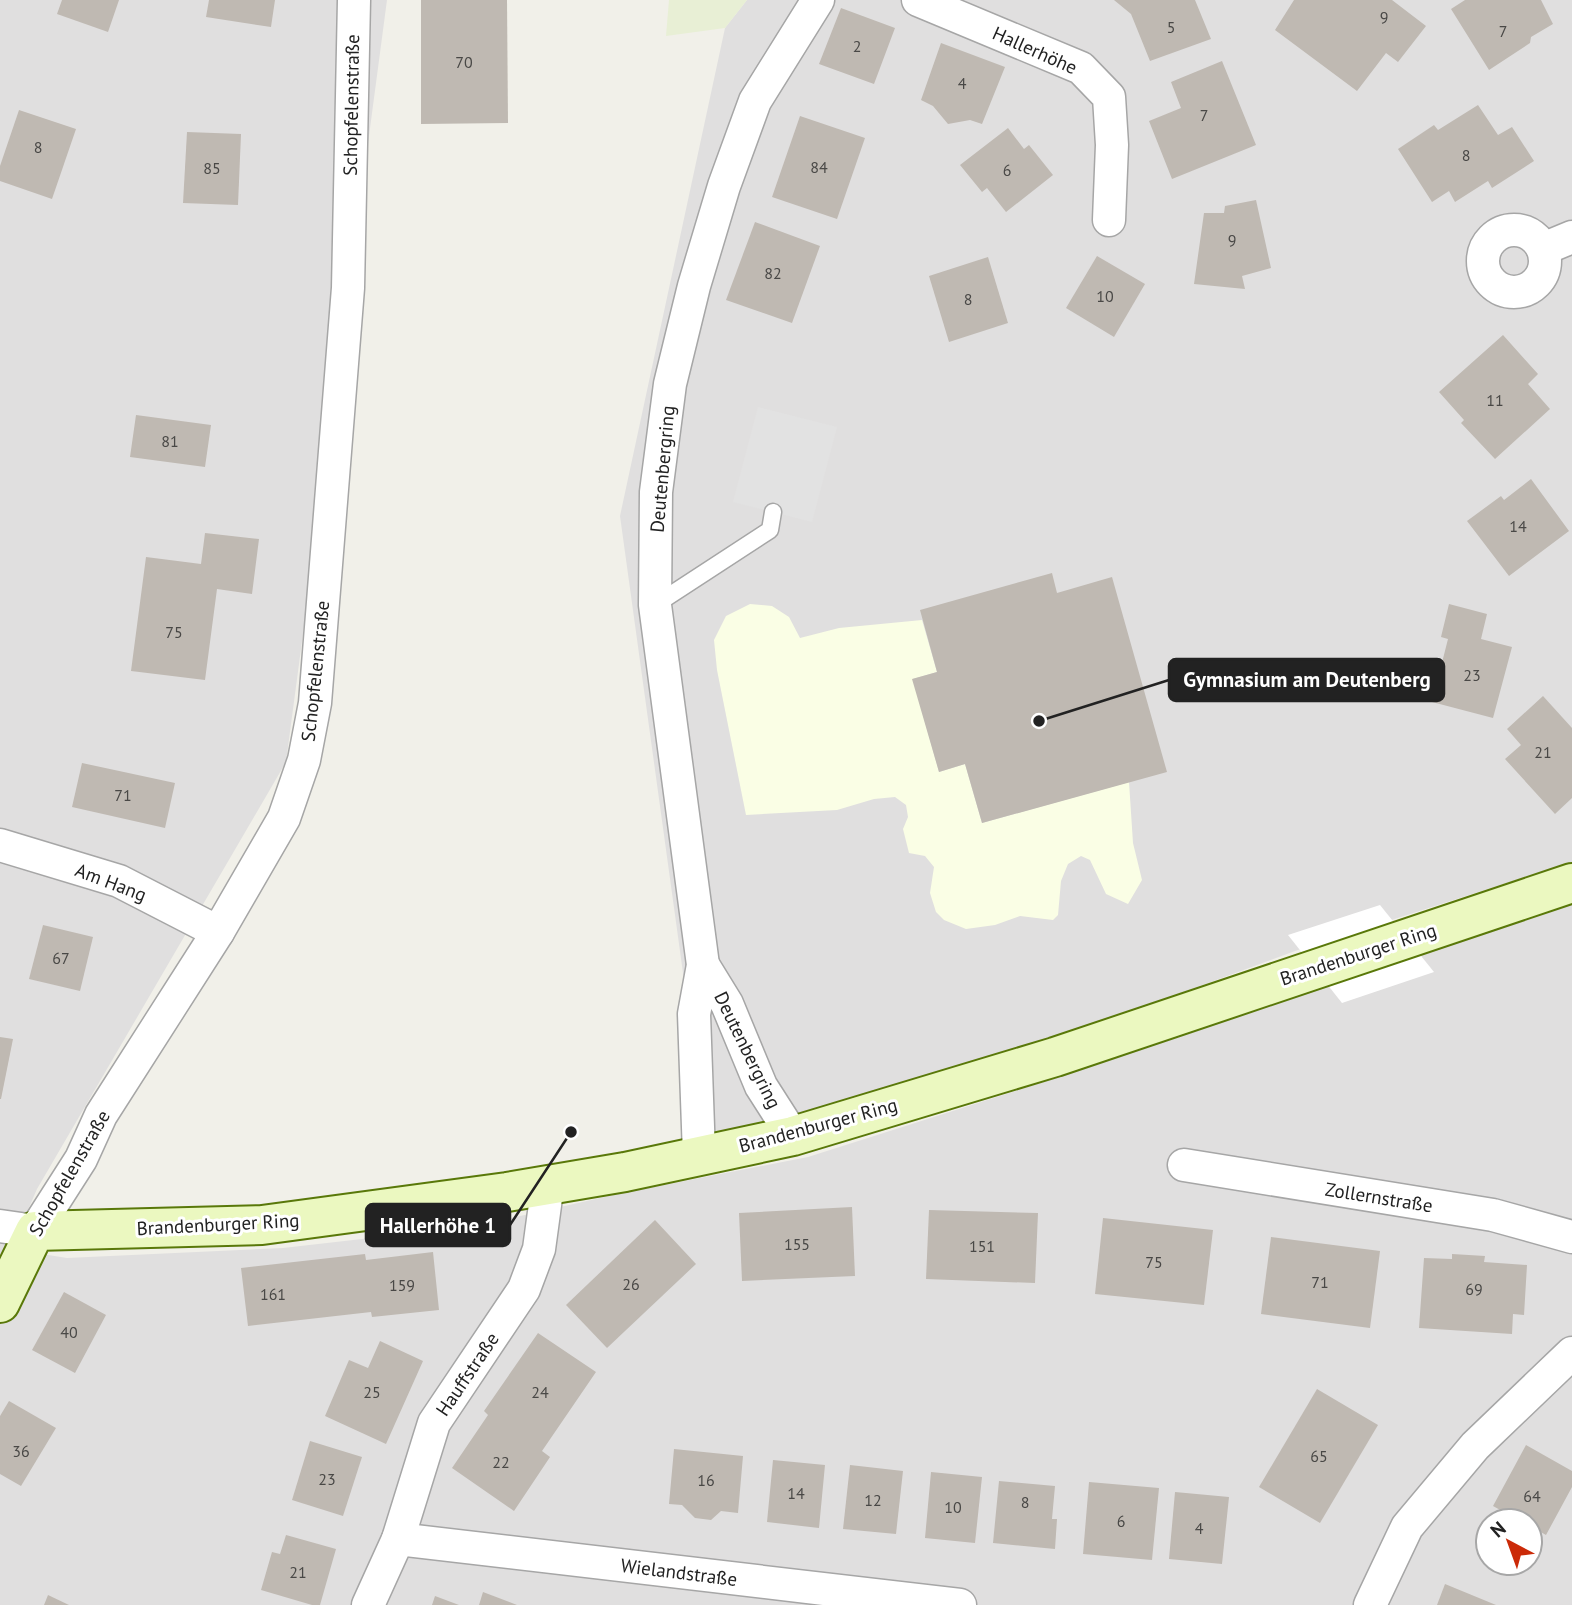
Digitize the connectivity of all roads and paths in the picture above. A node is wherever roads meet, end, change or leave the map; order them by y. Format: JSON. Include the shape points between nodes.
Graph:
{"nodes":[{"id":1,"x":354,"y":0,"type":"edge"},
{"id":2,"x":818,"y":0,"type":"edge"},
{"id":3,"x":918,"y":0,"type":"edge"},
{"id":4,"x":1109,"y":220,"type":"dead end"},
{"id":5,"x":1572,"y":237,"type":"edge"},
{"id":6,"x":1543,"y":249,"type":"dead end"},
{"id":7,"x":773,"y":512,"type":"dead end"},
{"id":8,"x":654,"y":605,"type":"junction"},
{"id":9,"x":0,"y":845,"type":"edge"},
{"id":10,"x":1572,"y":883,"type":"edge"},
{"id":11,"x":218,"y":932,"type":"junction"},
{"id":12,"x":702,"y":965,"type":"junction"},
{"id":13,"x":793,"y":1136,"type":"junction"},
{"id":14,"x":699,"y":1155,"type":"junction"},
{"id":15,"x":1184,"y":1165,"type":"dead end"},
{"id":16,"x":548,"y":1184,"type":"junction"},
{"id":17,"x":18,"y":1228,"type":"edge"},
{"id":18,"x":1572,"y":1237,"type":"edge"},
{"id":19,"x":0,"y":1303,"type":"edge"},
{"id":20,"x":1572,"y":1353,"type":"edge"},
{"id":21,"x":398,"y":1539,"type":"junction"},
{"id":22,"x":865,"y":1600,"type":"edge"},
{"id":23,"x":368,"y":1605,"type":"edge"},
{"id":24,"x":960,"y":1605,"type":"edge"},
{"id":25,"x":1370,"y":1605,"type":"edge"}],
"edges":[{"from":1,"to":11,"type":"street","name":"Schopfelenstraße","via":[[348,288],[315,703],[304,760],[284,818]]},
{"from":2,"to":8,"type":"street","name":"Deutenbergring","via":[[755,101],[694,286],[670,384],[656,492]]},
{"from":3,"to":4,"type":"street","name":"Hallerhöhe","via":[[1081,68],[1109,97]]},
{"from":5,"to":6,"type":"street"},
{"from":7,"to":8,"type":"lane","via":[[770,530]]},
{"from":8,"to":12,"type":"street","name":"Deutenbergring"},
{"from":9,"to":11,"type":"street","name":"Am Hang","via":[[119,881]]},
{"from":10,"to":13,"type":"street","name":"Brandenburger Ring","via":[[1055,1057]]},
{"from":11,"to":17,"type":"street","name":"Schopfelenstraße","via":[[101,1115],[81,1159]]},
{"from":12,"to":13,"type":"street","name":"Deutenbergring","via":[[727,1004],[761,1086]]},
{"from":12,"to":14,"type":"street","name":"Deutenbergring","via":[[694,1013]]},
{"from":13,"to":14,"type":"street","name":"Brandenburger Ring"},
{"from":14,"to":16,"type":"street","name":"Brandenburger Ring"},
{"from":15,"to":18,"type":"street","name":"Zollernstraße","via":[[1493,1215]]},
{"from":16,"to":17,"type":"street","name":"Brandenburger Ring","via":[[262,1225]]},
{"from":16,"to":21,"type":"street","name":"Hauffstraße","via":[[539,1249],[524,1289],[434,1423]]},
{"from":17,"to":19,"type":"street","name":"Schopfelenstraße"},
{"from":20,"to":25,"type":"street","via":[[1475,1446],[1407,1527]]},
{"from":21,"to":22,"type":"street","name":"Wielandstraße"},
{"from":21,"to":23,"type":"street","name":"Hauffstraße"},
{"from":22,"to":24,"type":"street","name":"Wielandstraße"}]}
